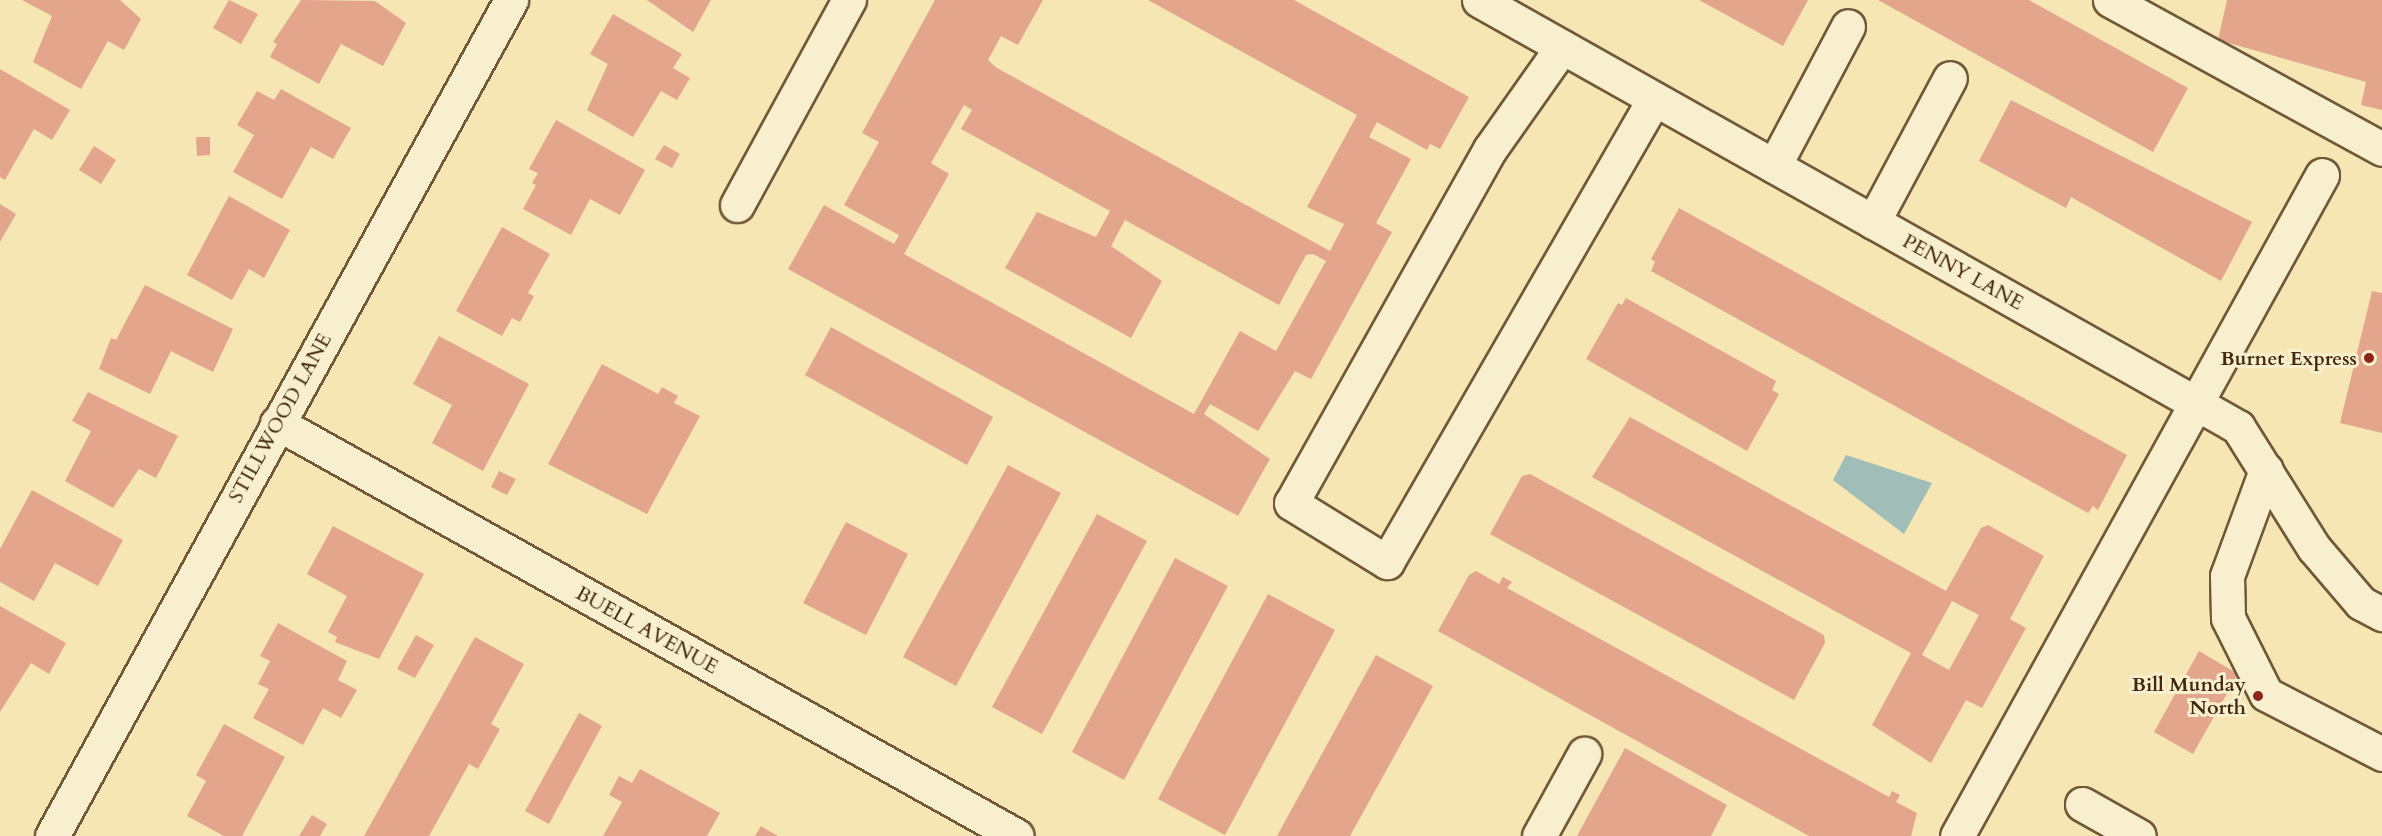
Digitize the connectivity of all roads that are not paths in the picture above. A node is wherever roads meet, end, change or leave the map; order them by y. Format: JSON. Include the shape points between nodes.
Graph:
{"nodes":[{"id":1,"x":511,"y":0,"type":"edge"},
{"id":2,"x":849,"y":0,"type":"edge"},
{"id":3,"x":2110,"y":0,"type":"edge"},
{"id":4,"x":1488,"y":2,"type":"edge"},
{"id":5,"x":1848,"y":26,"type":"dead end"},
{"id":6,"x":1562,"y":47,"type":"junction"},
{"id":7,"x":1950,"y":78,"type":"dead end"},
{"id":8,"x":1654,"y":99,"type":"junction"},
{"id":9,"x":2382,"y":149,"type":"edge"},
{"id":10,"x":1774,"y":166,"type":"junction"},
{"id":11,"x":2322,"y":175,"type":"dead end"},
{"id":12,"x":737,"y":205,"type":"dead end"},
{"id":13,"x":1873,"y":222,"type":"junction"},
{"id":14,"x":2198,"y":404,"type":"junction"},
{"id":15,"x":277,"y":423,"type":"junction"},
{"id":16,"x":2265,"y":470,"type":"junction"},
{"id":17,"x":2382,"y":614,"type":"edge"},
{"id":18,"x":1584,"y":754,"type":"dead end"},
{"id":19,"x":2382,"y":754,"type":"edge"},
{"id":20,"x":2082,"y":804,"type":"dead end"},
{"id":21,"x":52,"y":836,"type":"edge"},
{"id":22,"x":1017,"y":836,"type":"edge"},
{"id":23,"x":1539,"y":836,"type":"edge"},
{"id":24,"x":1957,"y":836,"type":"edge"},
{"id":25,"x":2139,"y":836,"type":"edge"}],
"edges":[{"from":1,"to":15,"type":"street","name":"STILLWOOD LANE"},
{"from":2,"to":12,"type":"street"},
{"from":3,"to":9,"type":"street"},
{"from":4,"to":6,"type":"street","name":"PENNY LANE"},
{"from":5,"to":10,"type":"street"},
{"from":6,"to":8,"type":"street","name":"PENNY LANE"},
{"from":6,"to":8,"type":"street","via":[[1490,149],[1291,504],[1387,562]]},
{"from":7,"to":13,"type":"street"},
{"from":8,"to":10,"type":"street","name":"PENNY LANE"},
{"from":10,"to":13,"type":"street","name":"PENNY LANE"},
{"from":11,"to":14,"type":"street"},
{"from":13,"to":14,"type":"street","name":"PENNY LANE"},
{"from":14,"to":16,"type":"street","name":"PENNY LANE","via":[[2238,427]]},
{"from":14,"to":24,"type":"street"},
{"from":15,"to":21,"type":"street","name":"STILLWOOD LANE"},
{"from":15,"to":22,"type":"street","name":"BUELL AVENUE"},
{"from":16,"to":17,"type":"street","name":"PENNY LANE","via":[[2314,548],[2361,603]]},
{"from":16,"to":19,"type":"street","via":[[2227,576],[2228,618],[2265,694]]},
{"from":18,"to":23,"type":"street"},
{"from":20,"to":25,"type":"street"}]}
